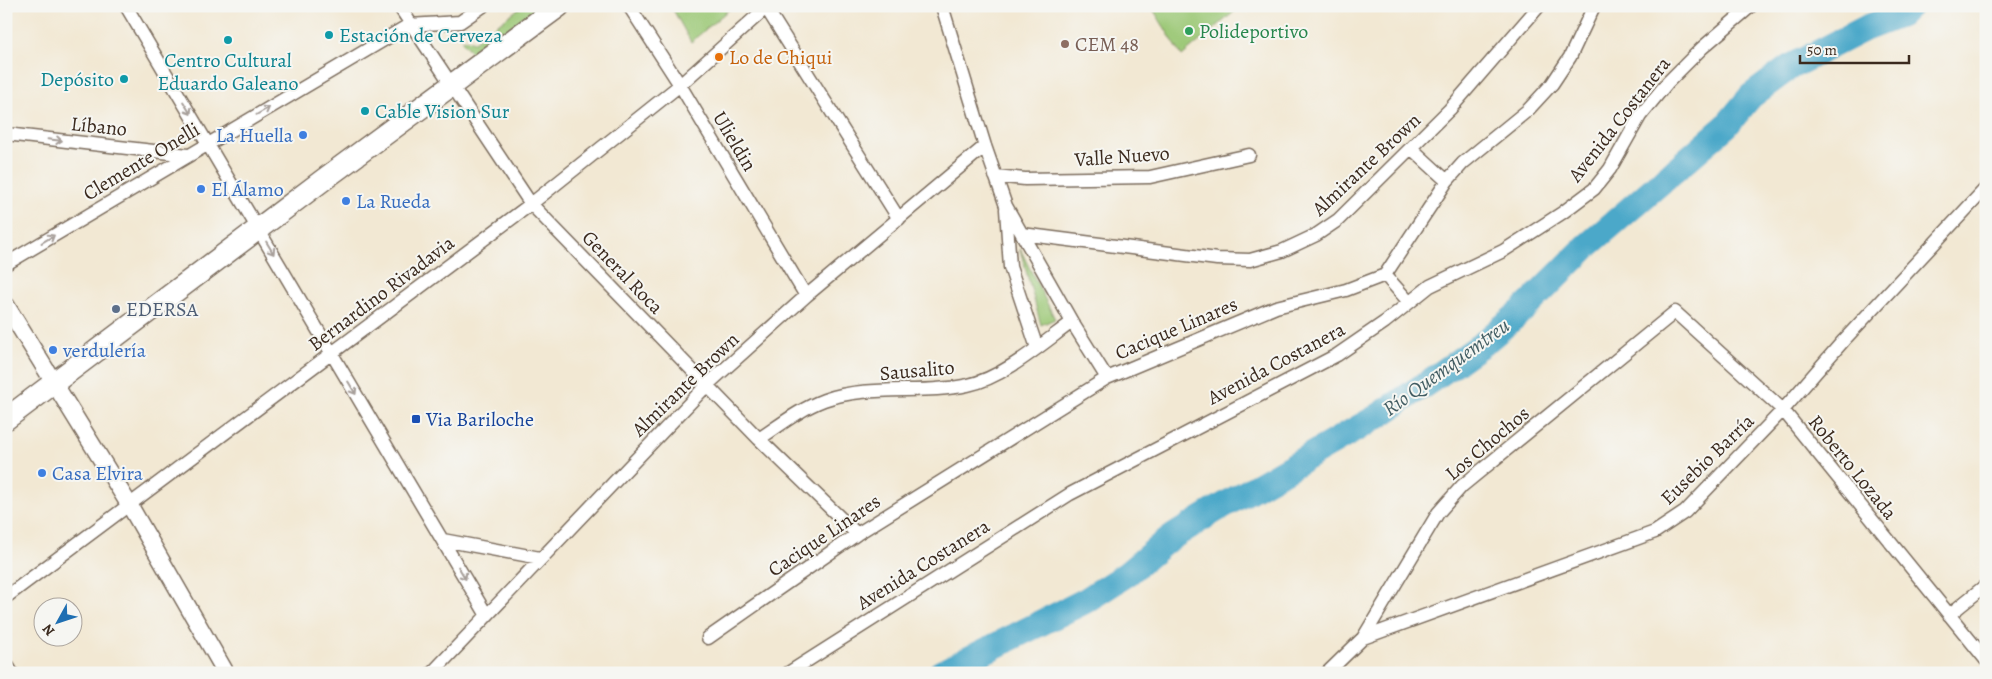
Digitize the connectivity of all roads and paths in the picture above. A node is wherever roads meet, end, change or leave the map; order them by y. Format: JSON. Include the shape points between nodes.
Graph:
{"nodes":[{"id":1,"x":126,"y":6,"type":"edge"},
{"id":2,"x":399,"y":6,"type":"edge"},
{"id":3,"x":483,"y":6,"type":"edge"},
{"id":4,"x":559,"y":6,"type":"edge"},
{"id":5,"x":629,"y":6,"type":"edge"},
{"id":6,"x":942,"y":6,"type":"edge"},
{"id":7,"x":1538,"y":6,"type":"edge"},
{"id":8,"x":1594,"y":6,"type":"edge"},
{"id":9,"x":1751,"y":6,"type":"edge"},
{"id":10,"x":766,"y":7,"type":"edge"},
{"id":11,"x":410,"y":25,"type":"junction"},
{"id":12,"x":452,"y":86,"type":"junction"},
{"id":13,"x":680,"y":86,"type":"junction"},
{"id":14,"x":6,"y":134,"type":"edge"},
{"id":15,"x":207,"y":143,"type":"junction"},
{"id":16,"x":985,"y":146,"type":"junction"},
{"id":17,"x":1411,"y":148,"type":"junction"},
{"id":18,"x":188,"y":154,"type":"junction"},
{"id":19,"x":1249,"y":155,"type":"dead end"},
{"id":20,"x":995,"y":176,"type":"junction"},
{"id":21,"x":1447,"y":181,"type":"junction"},
{"id":22,"x":1986,"y":188,"type":"edge"},
{"id":23,"x":531,"y":204,"type":"junction"},
{"id":24,"x":1006,"y":206,"type":"junction"},
{"id":25,"x":899,"y":219,"type":"junction"},
{"id":26,"x":258,"y":229,"type":"junction"},
{"id":27,"x":1022,"y":234,"type":"junction"},
{"id":28,"x":6,"y":264,"type":"edge"},
{"id":29,"x":1385,"y":275,"type":"junction"},
{"id":30,"x":806,"y":296,"type":"junction"},
{"id":31,"x":1409,"y":302,"type":"junction"},
{"id":32,"x":6,"y":305,"type":"edge"},
{"id":33,"x":1675,"y":312,"type":"joint"},
{"id":34,"x":1072,"y":322,"type":"junction"},
{"id":35,"x":1037,"y":348,"type":"junction"},
{"id":36,"x":332,"y":354,"type":"junction"},
{"id":37,"x":1107,"y":378,"type":"junction"},
{"id":38,"x":54,"y":384,"type":"junction"},
{"id":39,"x":707,"y":385,"type":"junction"},
{"id":40,"x":1783,"y":410,"type":"junction"},
{"id":41,"x":6,"y":419,"type":"edge"},
{"id":42,"x":759,"y":439,"type":"junction"},
{"id":43,"x":130,"y":506,"type":"junction"},
{"id":44,"x":856,"y":534,"type":"junction"},
{"id":45,"x":443,"y":540,"type":"junction"},
{"id":46,"x":540,"y":558,"type":"junction"},
{"id":47,"x":1986,"y":585,"type":"edge"},
{"id":48,"x":6,"y":597,"type":"edge"},
{"id":49,"x":486,"y":614,"type":"junction"},
{"id":50,"x":1949,"y":615,"type":"junction"},
{"id":51,"x":708,"y":638,"type":"dead end"},
{"id":52,"x":1363,"y":638,"type":"junction"},
{"id":53,"x":1986,"y":660,"type":"edge"},
{"id":54,"x":1339,"y":662,"type":"junction"},
{"id":55,"x":6,"y":663,"type":"edge"},
{"id":56,"x":12,"y":673,"type":"edge"},
{"id":57,"x":226,"y":673,"type":"edge"},
{"id":58,"x":432,"y":673,"type":"edge"},
{"id":59,"x":788,"y":673,"type":"edge"},
{"id":60,"x":1327,"y":673,"type":"edge"},
{"id":61,"x":1346,"y":673,"type":"edge"}],
"edges":[{"from":1,"to":15,"type":"street","one_way":true},
{"from":2,"to":11,"type":"street","name":"General Roca"},
{"from":3,"to":11,"type":"street","name":"Clemente Onelli","via":[[460,22]]},
{"from":4,"to":12,"type":"highway"},
{"from":5,"to":13,"type":"street","name":"Ulieldin"},
{"from":6,"to":16,"type":"street"},
{"from":7,"to":17,"type":"street","name":"Almirante Brown","via":[[1479,78]]},
{"from":8,"to":21,"type":"street","via":[[1570,57],[1552,84],[1528,110],[1463,163]]},
{"from":9,"to":31,"type":"street","name":"Avenida Costanera","via":[[1668,82],[1640,116],[1610,169],[1594,189],[1503,251],[1444,277]]},
{"from":10,"to":13,"type":"street","name":"Bernardino Rivadavia"},
{"from":10,"to":25,"type":"street"},
{"from":11,"to":12,"type":"street","name":"General Roca"},
{"from":15,"to":11,"type":"street","name":"Clemente Onelli","one_way":true},
{"from":12,"to":23,"type":"street","name":"General Roca"},
{"from":12,"to":26,"type":"highway"},
{"from":13,"to":23,"type":"street","name":"Bernardino Rivadavia"},
{"from":13,"to":30,"type":"street","name":"Ulieldin"},
{"from":14,"to":18,"type":"street","name":"Líbano","one_way":true},
{"from":15,"to":18,"type":"street","name":"Clemente Onelli"},
{"from":15,"to":26,"type":"street"},
{"from":16,"to":20,"type":"street"},
{"from":16,"to":25,"type":"street","name":"Almirante Brown"},
{"from":17,"to":21,"type":"street"},
{"from":17,"to":27,"type":"street","name":"Almirante Brown","via":[[1338,220],[1282,251],[1250,260],[1217,259]]},
{"from":28,"to":18,"type":"street","name":"Clemente Onelli","one_way":true},
{"from":19,"to":20,"type":"street","name":"Valle Nuevo","via":[[1150,177],[1025,180]]},
{"from":20,"to":24,"type":"street"},
{"from":21,"to":29,"type":"street"},
{"from":22,"to":40,"type":"street","name":"Eusebio Barría"},
{"from":23,"to":36,"type":"street","name":"Bernardino Rivadavia"},
{"from":23,"to":39,"type":"street","name":"General Roca"},
{"from":24,"to":27,"type":"street"},
{"from":24,"to":35,"type":"street","via":[[1010,267]]},
{"from":25,"to":30,"type":"street","name":"Almirante Brown"},
{"from":26,"to":36,"type":"street","one_way":true},
{"from":26,"to":38,"type":"highway"},
{"from":27,"to":34,"type":"street"},
{"from":29,"to":31,"type":"street"},
{"from":29,"to":37,"type":"street","name":"Cacique Linares","via":[[1346,290],[1276,307]]},
{"from":30,"to":39,"type":"street","name":"Almirante Brown"},
{"from":31,"to":59,"type":"street","name":"Avenida Costanera","via":[[1337,355],[1070,494]]},
{"from":32,"to":38,"type":"street"},
{"from":33,"to":40,"type":"street","name":"Roberto Lozada"},
{"from":33,"to":52,"type":"street","name":"Los Chochos","via":[[1462,486],[1438,513]]},
{"from":34,"to":35,"type":"street","name":"Sausalito"},
{"from":34,"to":37,"type":"street"},
{"from":35,"to":42,"type":"street","name":"Sausalito","via":[[996,374],[968,385],[826,399],[804,408]]},
{"from":36,"to":43,"type":"street","name":"Bernardino Rivadavia"},
{"from":36,"to":45,"type":"street","one_way":true},
{"from":37,"to":44,"type":"street","name":"Cacique Linares"},
{"from":38,"to":41,"type":"highway"},
{"from":38,"to":43,"type":"street"},
{"from":39,"to":42,"type":"street","name":"General Roca"},
{"from":39,"to":46,"type":"street","name":"Almirante Brown"},
{"from":40,"to":50,"type":"street","name":"Roberto Lozada"},
{"from":40,"to":52,"type":"street","name":"Eusebio Barría","via":[[1685,512],[1655,532]]},
{"from":42,"to":44,"type":"street","name":"General Roca"},
{"from":43,"to":48,"type":"street","name":"Bernardino Rivadavia"},
{"from":43,"to":57,"type":"street"},
{"from":44,"to":51,"type":"street","name":"Cacique Linares"},
{"from":45,"to":46,"type":"street"},
{"from":45,"to":49,"type":"street","one_way":true},
{"from":46,"to":49,"type":"street","name":"Almirante Brown"},
{"from":47,"to":50,"type":"street"},
{"from":49,"to":58,"type":"street","name":"Almirante Brown"},
{"from":50,"to":53,"type":"street","name":"Roberto Lozada"},
{"from":52,"to":54,"type":"street","name":"Eusebio Barría"},
{"from":54,"to":60,"type":"street","name":"Eusebio Barría"},
{"from":54,"to":61,"type":"street"},
{"from":55,"to":56,"type":"street"}]}
